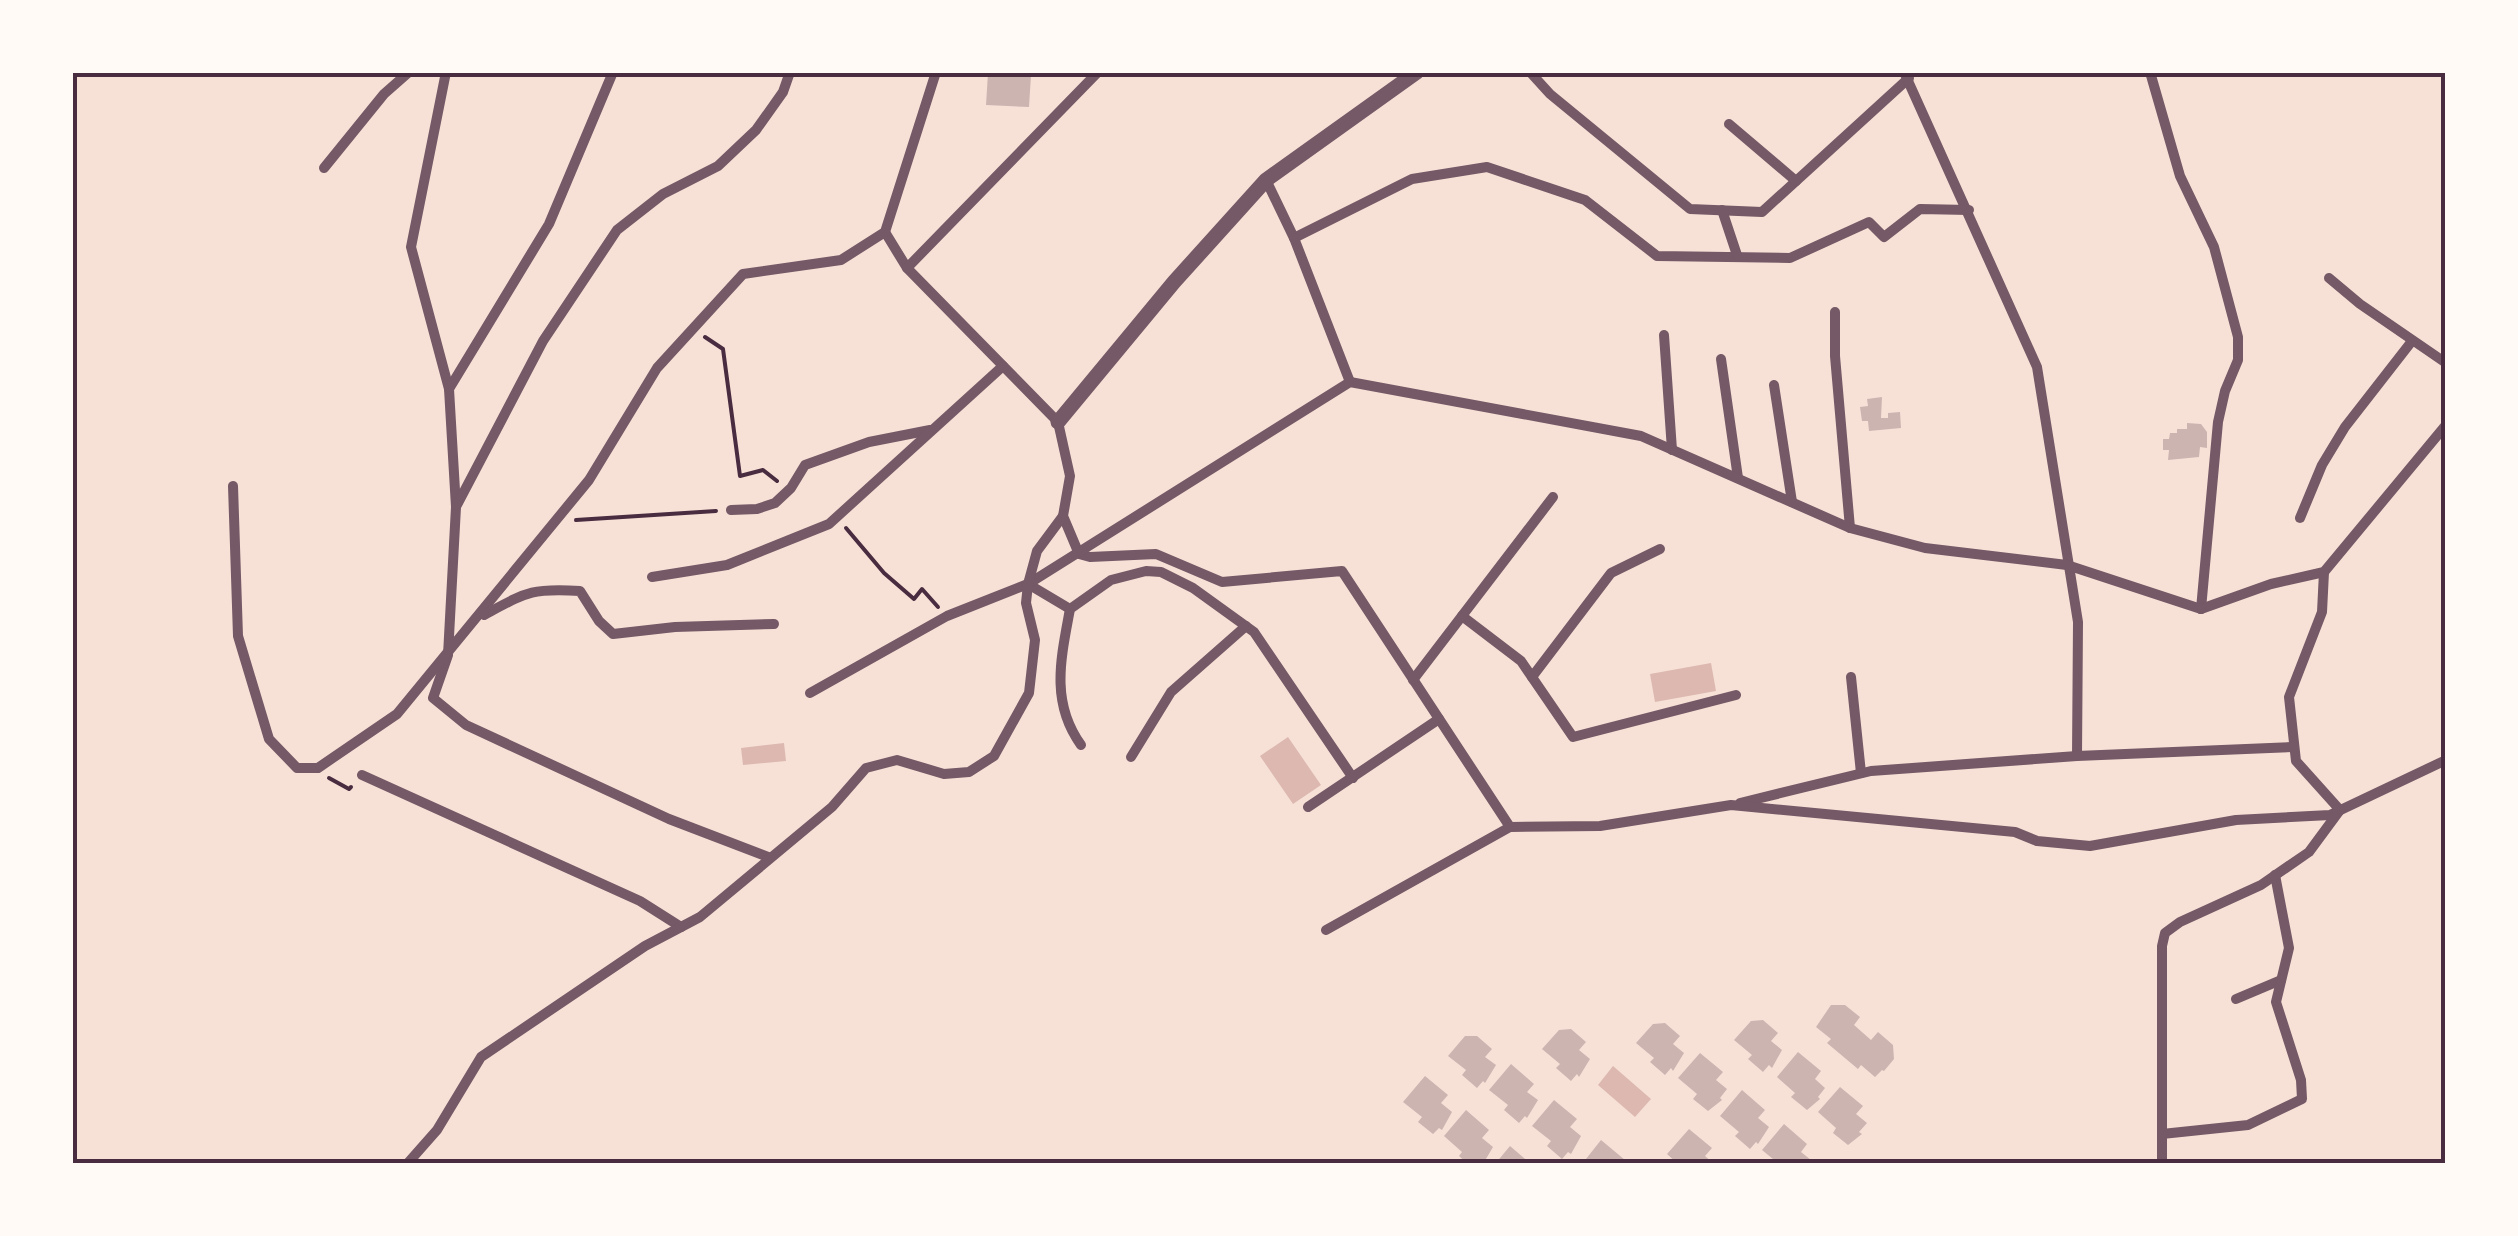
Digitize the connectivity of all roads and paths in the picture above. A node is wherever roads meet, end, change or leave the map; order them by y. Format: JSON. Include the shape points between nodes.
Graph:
{"nodes":[{"id":1,"x":410,"y":72,"type":"edge"},
{"id":2,"x":446,"y":72,"type":"edge"},
{"id":3,"x":613,"y":72,"type":"edge"},
{"id":4,"x":790,"y":72,"type":"edge"},
{"id":5,"x":936,"y":72,"type":"edge"},
{"id":6,"x":1098,"y":72,"type":"edge"},
{"id":7,"x":1416,"y":72,"type":"edge"},
{"id":8,"x":1530,"y":72,"type":"edge"},
{"id":9,"x":2150,"y":72,"type":"edge"},
{"id":10,"x":1906,"y":75,"type":"edge"},
{"id":11,"x":1728,"y":124,"type":"dead end"},
{"id":12,"x":324,"y":168,"type":"dead end"},
{"id":13,"x":1266,"y":180,"type":"junction"},
{"id":14,"x":1796,"y":181,"type":"junction"},
{"id":15,"x":1722,"y":210,"type":"junction"},
{"id":16,"x":1969,"y":210,"type":"junction"},
{"id":17,"x":885,"y":232,"type":"junction"},
{"id":18,"x":1294,"y":238,"type":"junction"},
{"id":19,"x":1737,"y":255,"type":"junction"},
{"id":20,"x":907,"y":268,"type":"junction"},
{"id":21,"x":2329,"y":278,"type":"dead end"},
{"id":22,"x":1835,"y":312,"type":"dead end"},
{"id":23,"x":693,"y":329,"type":"junction"},
{"id":24,"x":1664,"y":335,"type":"dead end"},
{"id":25,"x":2412,"y":341,"type":"junction"},
{"id":26,"x":1720,"y":359,"type":"dead end"},
{"id":27,"x":2446,"y":364,"type":"edge"},
{"id":28,"x":1004,"y":366,"type":"junction"},
{"id":29,"x":1350,"y":382,"type":"junction"},
{"id":30,"x":1774,"y":385,"type":"dead end"},
{"id":31,"x":448,"y":389,"type":"junction"},
{"id":32,"x":1058,"y":422,"type":"junction"},
{"id":33,"x":2446,"y":425,"type":"edge"},
{"id":34,"x":931,"y":430,"type":"junction"},
{"id":35,"x":1672,"y":450,"type":"junction"},
{"id":36,"x":763,"y":470,"type":"dead end"},
{"id":37,"x":1738,"y":478,"type":"junction"},
{"id":38,"x":233,"y":486,"type":"dead end"},
{"id":39,"x":1553,"y":497,"type":"dead end"},
{"id":40,"x":1792,"y":502,"type":"junction"},
{"id":41,"x":456,"y":507,"type":"junction"},
{"id":42,"x":730,"y":510,"type":"joint"},
{"id":43,"x":1063,"y":516,"type":"junction"},
{"id":44,"x":836,"y":518,"type":"junction"},
{"id":45,"x":2300,"y":518,"type":"dead end"},
{"id":46,"x":556,"y":522,"type":"junction"},
{"id":47,"x":1850,"y":528,"type":"junction"},
{"id":48,"x":1660,"y":549,"type":"dead end"},
{"id":49,"x":1079,"y":554,"type":"junction"},
{"id":50,"x":2066,"y":565,"type":"junction"},
{"id":51,"x":2324,"y":572,"type":"junction"},
{"id":52,"x":652,"y":577,"type":"dead end"},
{"id":53,"x":1028,"y":584,"type":"junction"},
{"id":54,"x":1070,"y":610,"type":"junction"},
{"id":55,"x":2201,"y":610,"type":"junction"},
{"id":56,"x":947,"y":616,"type":"junction"},
{"id":57,"x":1462,"y":616,"type":"junction"},
{"id":58,"x":479,"y":618,"type":"junction"},
{"id":59,"x":774,"y":624,"type":"dead end"},
{"id":60,"x":1246,"y":626,"type":"junction"},
{"id":61,"x":448,"y":655,"type":"junction"},
{"id":62,"x":1532,"y":677,"type":"junction"},
{"id":63,"x":1851,"y":677,"type":"dead end"},
{"id":64,"x":1413,"y":680,"type":"junction"},
{"id":65,"x":810,"y":693,"type":"dead end"},
{"id":66,"x":1736,"y":695,"type":"dead end"},
{"id":67,"x":1439,"y":720,"type":"junction"},
{"id":68,"x":1081,"y":745,"type":"dead end"},
{"id":69,"x":2294,"y":748,"type":"junction"},
{"id":70,"x":2076,"y":756,"type":"junction"},
{"id":71,"x":1131,"y":757,"type":"dead end"},
{"id":72,"x":2446,"y":760,"type":"edge"},
{"id":73,"x":318,"y":768,"type":"junction"},
{"id":74,"x":1861,"y":773,"type":"junction"},
{"id":75,"x":362,"y":775,"type":"joint"},
{"id":76,"x":1352,"y":778,"type":"junction"},
{"id":77,"x":1731,"y":805,"type":"junction"},
{"id":78,"x":1308,"y":808,"type":"dead end"},
{"id":79,"x":2340,"y":810,"type":"junction"},
{"id":80,"x":1510,"y":827,"type":"junction"},
{"id":81,"x":768,"y":857,"type":"junction"},
{"id":82,"x":2275,"y":876,"type":"junction"},
{"id":83,"x":681,"y":927,"type":"junction"},
{"id":84,"x":1326,"y":930,"type":"dead end"},
{"id":85,"x":2281,"y":980,"type":"junction"},
{"id":86,"x":2236,"y":999,"type":"dead end"},
{"id":87,"x":2446,"y":1098,"type":"edge"},
{"id":88,"x":2446,"y":1124,"type":"edge"},
{"id":89,"x":2162,"y":1134,"type":"junction"},
{"id":90,"x":408,"y":1164,"type":"edge"},
{"id":91,"x":2162,"y":1164,"type":"edge"}],
"edges":[{"from":1,"to":12,"type":"street"},
{"from":2,"to":31,"type":"street","via":[[411,247]]},
{"from":3,"to":31,"type":"street","via":[[549,224]]},
{"from":4,"to":41,"type":"street","via":[[756,130],[718,166],[663,194],[618,230],[543,340]]},
{"from":5,"to":17,"type":"street"},
{"from":6,"to":20,"type":"street"},
{"from":7,"to":13,"type":"street"},
{"from":8,"to":15,"type":"street","via":[[1690,209]]},
{"from":9,"to":55,"type":"street","via":[[2180,176],[2214,247],[2238,337],[2238,360],[2218,422]]},
{"from":10,"to":14,"type":"street"},
{"from":10,"to":16,"type":"street"},
{"from":11,"to":14,"type":"street"},
{"from":13,"to":18,"type":"street"},
{"from":13,"to":32,"type":"street"},
{"from":14,"to":15,"type":"street","via":[[1762,212]]},
{"from":15,"to":19,"type":"street"},
{"from":16,"to":19,"type":"street","via":[[1920,209],[1884,237],[1868,222],[1790,258]]},
{"from":16,"to":50,"type":"street","via":[[2037,367]]},
{"from":17,"to":20,"type":"street"},
{"from":17,"to":23,"type":"street","via":[[841,260],[743,274]]},
{"from":18,"to":19,"type":"street","via":[[1412,179],[1487,167],[1586,200],[1657,256]]},
{"from":18,"to":29,"type":"street"},
{"from":20,"to":28,"type":"street"},
{"from":21,"to":25,"type":"street"},
{"from":22,"to":47,"type":"street"},
{"from":23,"to":36,"type":"path","via":[[723,349],[740,476]]},
{"from":23,"to":46,"type":"street","via":[[656,368]]},
{"from":24,"to":35,"type":"street"},
{"from":25,"to":27,"type":"street"},
{"from":25,"to":45,"type":"street","via":[[2345,427]]},
{"from":26,"to":37,"type":"street"},
{"from":28,"to":32,"type":"street"},
{"from":28,"to":34,"type":"street"},
{"from":29,"to":35,"type":"street","via":[[1640,436]]},
{"from":29,"to":49,"type":"street"},
{"from":30,"to":40,"type":"street"},
{"from":31,"to":41,"type":"street"},
{"from":32,"to":43,"type":"street","via":[[1070,476]]},
{"from":33,"to":51,"type":"street"},
{"from":34,"to":42,"type":"street","via":[[869,442],[805,465],[776,503]]},
{"from":34,"to":44,"type":"street"},
{"from":35,"to":37,"type":"street"},
{"from":37,"to":40,"type":"street"},
{"from":38,"to":73,"type":"street","via":[[238,636],[269,739],[298,768]]},
{"from":39,"to":57,"type":"street"},
{"from":40,"to":47,"type":"street"},
{"from":41,"to":61,"type":"street"},
{"from":42,"to":46,"type":"path"},
{"from":43,"to":49,"type":"street"},
{"from":43,"to":53,"type":"street","via":[[1037,552]]},
{"from":44,"to":52,"type":"street","via":[[727,565]]},
{"from":44,"to":56,"type":"path","via":[[884,574],[914,599],[922,589]]},
{"from":46,"to":58,"type":"street"},
{"from":47,"to":50,"type":"street","via":[[1925,548]]},
{"from":48,"to":62,"type":"street","via":[[1611,572]]},
{"from":49,"to":53,"type":"street"},
{"from":49,"to":64,"type":"street","via":[[1156,554],[1222,582],[1342,571]]},
{"from":50,"to":55,"type":"street"},
{"from":50,"to":70,"type":"street","via":[[2078,622]]},
{"from":51,"to":55,"type":"street"},
{"from":51,"to":69,"type":"street","via":[[2322,612],[2290,697]]},
{"from":53,"to":54,"type":"street"},
{"from":53,"to":56,"type":"street"},
{"from":53,"to":81,"type":"street","via":[[1035,640],[1029,693],[994,756],[970,772],[944,774],[897,760],[866,768],[832,807]]},
{"from":54,"to":60,"type":"street","via":[[1111,580],[1161,572]]},
{"from":54,"to":68,"type":"street","via":[[1060,697]]},
{"from":56,"to":65,"type":"street"},
{"from":57,"to":62,"type":"street"},
{"from":57,"to":64,"type":"street"},
{"from":58,"to":59,"type":"street","via":[[532,590],[557,590],[580,591],[613,634]]},
{"from":58,"to":61,"type":"street"},
{"from":60,"to":71,"type":"street","via":[[1171,692]]},
{"from":60,"to":76,"type":"street"},
{"from":61,"to":73,"type":"street","via":[[397,714]]},
{"from":61,"to":81,"type":"street","via":[[433,698],[466,725],[668,819]]},
{"from":62,"to":66,"type":"street","via":[[1574,736]]},
{"from":63,"to":74,"type":"street"},
{"from":64,"to":67,"type":"street"},
{"from":67,"to":76,"type":"street"},
{"from":67,"to":80,"type":"street"},
{"from":69,"to":70,"type":"street"},
{"from":69,"to":79,"type":"street","via":[[2296,761]]},
{"from":70,"to":74,"type":"street"},
{"from":72,"to":79,"type":"street"},
{"from":73,"to":75,"type":"path","via":[[349,789]]},
{"from":74,"to":77,"type":"street"},
{"from":75,"to":83,"type":"street","via":[[640,901]]},
{"from":76,"to":78,"type":"street"},
{"from":77,"to":79,"type":"street","via":[[2015,832],[2090,846]]},
{"from":77,"to":80,"type":"street","via":[[1600,826]]},
{"from":79,"to":82,"type":"street","via":[[2308,852]]},
{"from":80,"to":84,"type":"street"},
{"from":81,"to":83,"type":"street"},
{"from":82,"to":85,"type":"street","via":[[2289,948]]},
{"from":82,"to":89,"type":"street","via":[[2165,933]]},
{"from":83,"to":90,"type":"street","via":[[481,1057]]},
{"from":85,"to":86,"type":"street"},
{"from":85,"to":89,"type":"street","via":[[2276,1002],[2302,1099],[2248,1125]]},
{"from":87,"to":88,"type":"street"},
{"from":89,"to":91,"type":"street"}]}
